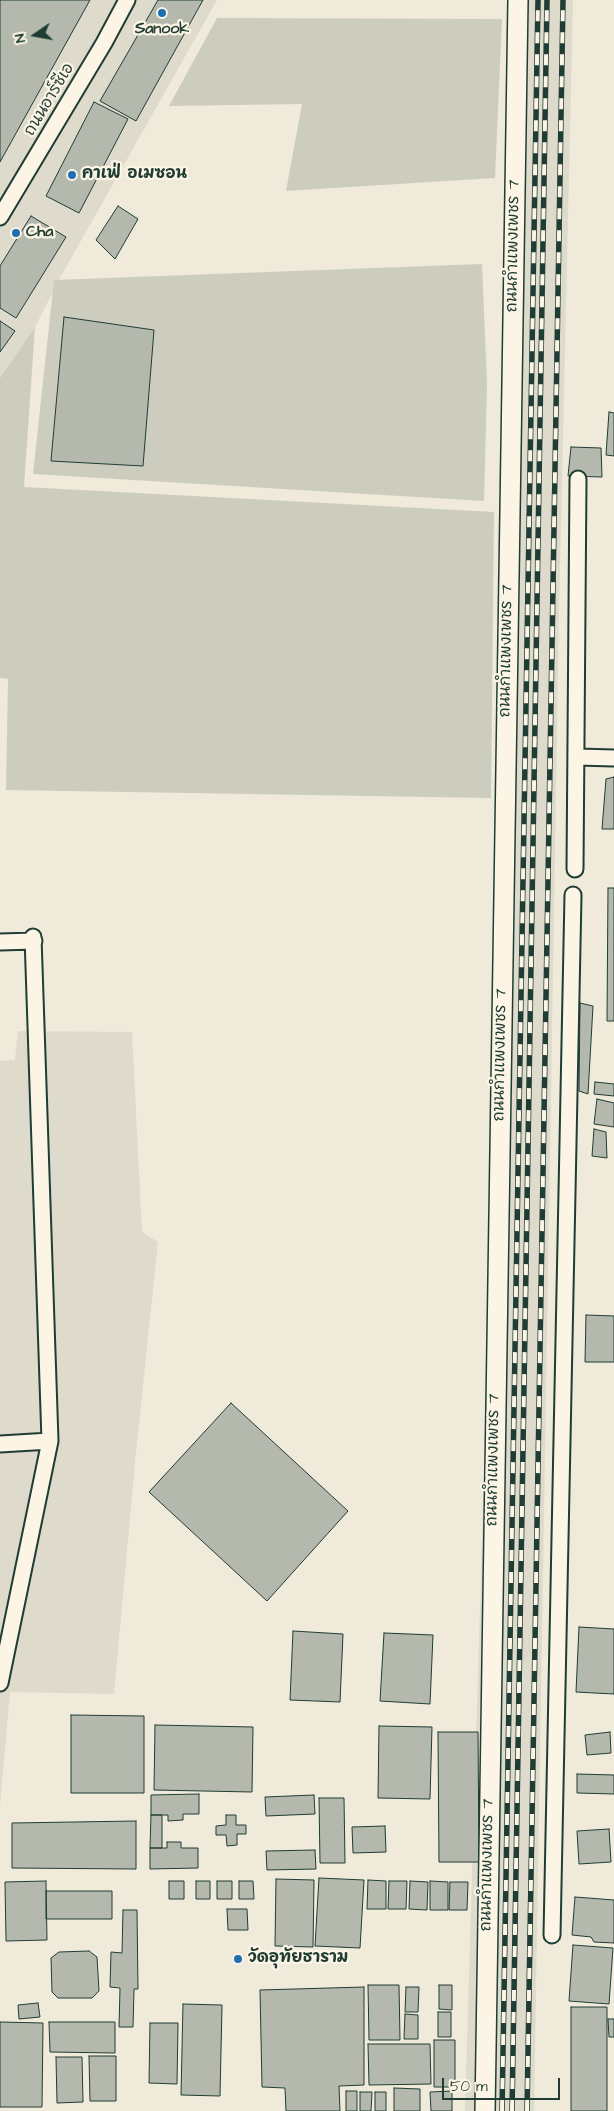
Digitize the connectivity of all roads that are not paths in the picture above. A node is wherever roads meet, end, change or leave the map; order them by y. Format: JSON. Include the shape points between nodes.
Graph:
{"nodes":[{"id":1,"x":127,"y":0,"type":"edge"},
{"id":2,"x":518,"y":0,"type":"edge"},
{"id":3,"x":0,"y":217,"type":"edge"},
{"id":4,"x":578,"y":480,"type":"dead end"},
{"id":5,"x":577,"y":757,"type":"junction"},
{"id":6,"x":614,"y":758,"type":"edge"},
{"id":7,"x":575,"y":870,"type":"dead end"},
{"id":8,"x":573,"y":894,"type":"dead end"},
{"id":9,"x":0,"y":942,"type":"edge"},
{"id":10,"x":50,"y":1441,"type":"junction"},
{"id":11,"x":0,"y":1444,"type":"edge"},
{"id":12,"x":0,"y":1683,"type":"edge"},
{"id":13,"x":552,"y":1935,"type":"dead end"},
{"id":14,"x":485,"y":2111,"type":"edge"}],
"edges":[{"from":1,"to":3,"type":"street","name":"ถนนอาร์ซีเอ"},
{"from":2,"to":14,"type":"street","name":"ถนนกำแพงเพชร 7"},
{"from":4,"to":5,"type":"street"},
{"from":5,"to":6,"type":"street"},
{"from":5,"to":7,"type":"street"},
{"from":8,"to":13,"type":"street"},
{"from":9,"to":10,"type":"street","via":[[33,939]]},
{"from":10,"to":11,"type":"street"},
{"from":10,"to":12,"type":"street"}]}
